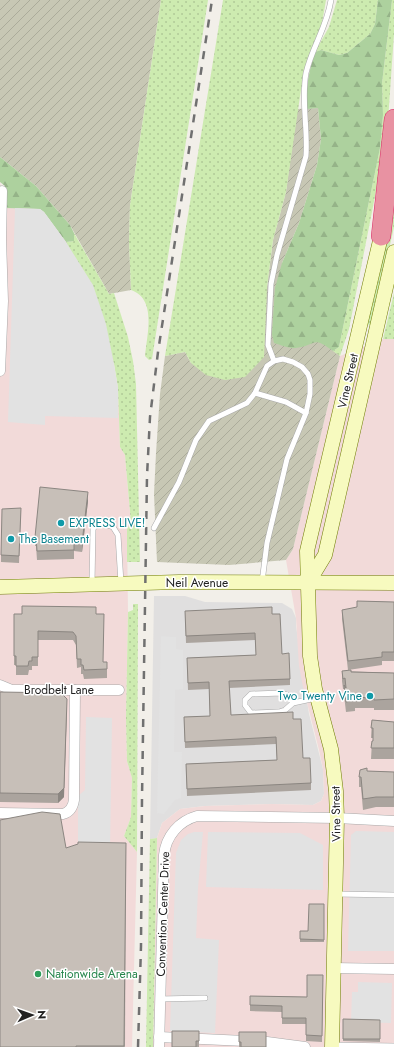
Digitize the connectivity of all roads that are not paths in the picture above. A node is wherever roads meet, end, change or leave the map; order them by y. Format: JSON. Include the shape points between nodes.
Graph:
{"nodes":[{"id":1,"x":331,"y":0,"type":"edge"},
{"id":2,"x":394,"y":119,"type":"edge"},
{"id":3,"x":394,"y":181,"type":"edge"},
{"id":4,"x":1,"y":191,"type":"edge"},
{"id":5,"x":1,"y":202,"type":"edge"},
{"id":6,"x":1,"y":227,"type":"edge"},
{"id":7,"x":381,"y":236,"type":"junction"},
{"id":8,"x":394,"y":252,"type":"edge"},
{"id":9,"x":1,"y":287,"type":"edge"},
{"id":10,"x":274,"y":361,"type":"junction"},
{"id":11,"x":0,"y":371,"type":"edge"},
{"id":12,"x":255,"y":393,"type":"junction"},
{"id":13,"x":306,"y":413,"type":"junction"},
{"id":14,"x":154,"y":528,"type":"dead end"},
{"id":15,"x":121,"y":583,"type":"junction"},
{"id":16,"x":262,"y":583,"type":"junction"},
{"id":17,"x":308,"y":583,"type":"junction"},
{"id":18,"x":394,"y":583,"type":"edge"},
{"id":19,"x":92,"y":584,"type":"junction"},
{"id":20,"x":0,"y":587,"type":"edge"},
{"id":21,"x":0,"y":685,"type":"edge"},
{"id":22,"x":75,"y":690,"type":"junction"},
{"id":23,"x":119,"y":690,"type":"dead end"},
{"id":24,"x":317,"y":698,"type":"junction"},
{"id":25,"x":293,"y":703,"type":"junction"},
{"id":26,"x":0,"y":813,"type":"edge"},
{"id":27,"x":337,"y":818,"type":"junction"},
{"id":28,"x":394,"y":821,"type":"edge"},
{"id":29,"x":335,"y":894,"type":"junction"},
{"id":30,"x":394,"y":895,"type":"edge"},
{"id":31,"x":333,"y":968,"type":"junction"},
{"id":32,"x":394,"y":969,"type":"edge"},
{"id":33,"x":205,"y":998,"type":"dead end"},
{"id":34,"x":160,"y":999,"type":"junction"},
{"id":35,"x":159,"y":1042,"type":"edge"},
{"id":36,"x":332,"y":1046,"type":"edge"},
{"id":37,"x":394,"y":1046,"type":"edge"},
{"id":38,"x":305,"y":1047,"type":"edge"}],
"edges":[{"from":1,"to":10,"type":"lane","via":[[326,24],[312,52],[306,72],[306,156],[271,284],[268,345]]},
{"from":2,"to":7,"type":"highway"},
{"from":3,"to":7,"type":"street","name":"Vine Street"},
{"from":4,"to":5,"type":"street"},
{"from":5,"to":6,"type":"street"},
{"from":6,"to":9,"type":"street"},
{"from":7,"to":17,"type":"street","name":"Vine Street","via":[[307,551]]},
{"from":8,"to":17,"type":"street","name":"Vine Street","via":[[325,554]]},
{"from":9,"to":11,"type":"street"},
{"from":10,"to":12,"type":"lane","via":[[267,366]]},
{"from":10,"to":13,"type":"lane","via":[[283,359],[293,362],[308,374],[310,394]]},
{"from":12,"to":13,"type":"lane","via":[[286,402]]},
{"from":12,"to":14,"type":"lane","via":[[247,403],[209,421],[196,440],[179,482]]},
{"from":13,"to":16,"type":"lane","via":[[286,459],[266,543]]},
{"from":15,"to":16,"type":"street","name":"Neil Avenue"},
{"from":15,"to":19,"type":"street","name":"Neil Avenue"},
{"from":15,"to":19,"type":"lane","via":[[116,529],[101,523],[93,529]]},
{"from":16,"to":17,"type":"street","name":"Neil Avenue"},
{"from":17,"to":18,"type":"street","name":"Neil Avenue"},
{"from":17,"to":24,"type":"street","name":"Vine Street","via":[[310,656]]},
{"from":19,"to":20,"type":"street","name":"Neil Avenue"},
{"from":21,"to":22,"type":"street","name":"Brodbelt Lane","via":[[12,690]]},
{"from":22,"to":23,"type":"street","name":"Brodbelt Lane"},
{"from":22,"to":26,"type":"street","via":[[72,807],[63,814]]},
{"from":24,"to":25,"type":"lane"},
{"from":24,"to":27,"type":"street","name":"Vine Street","via":[[331,749]]},
{"from":25,"to":25,"type":"lane","via":[[282,693],[251,694],[245,700],[245,705],[251,713],[279,712]]},
{"from":27,"to":28,"type":"street","name":"Convention Center Drive"},
{"from":27,"to":29,"type":"street","name":"Vine Street"},
{"from":27,"to":34,"type":"street","name":"Convention Center Drive","via":[[197,816],[189,818],[172,832],[165,847],[163,865]]},
{"from":29,"to":30,"type":"lane"},
{"from":29,"to":31,"type":"street","name":"Vine Street"},
{"from":31,"to":32,"type":"street"},
{"from":31,"to":36,"type":"street","name":"Vine Street"},
{"from":33,"to":34,"type":"lane"},
{"from":34,"to":35,"type":"street","name":"Convention Center Drive"},
{"from":35,"to":38,"type":"street","via":[[267,1042]]},
{"from":36,"to":37,"type":"lane"}]}
